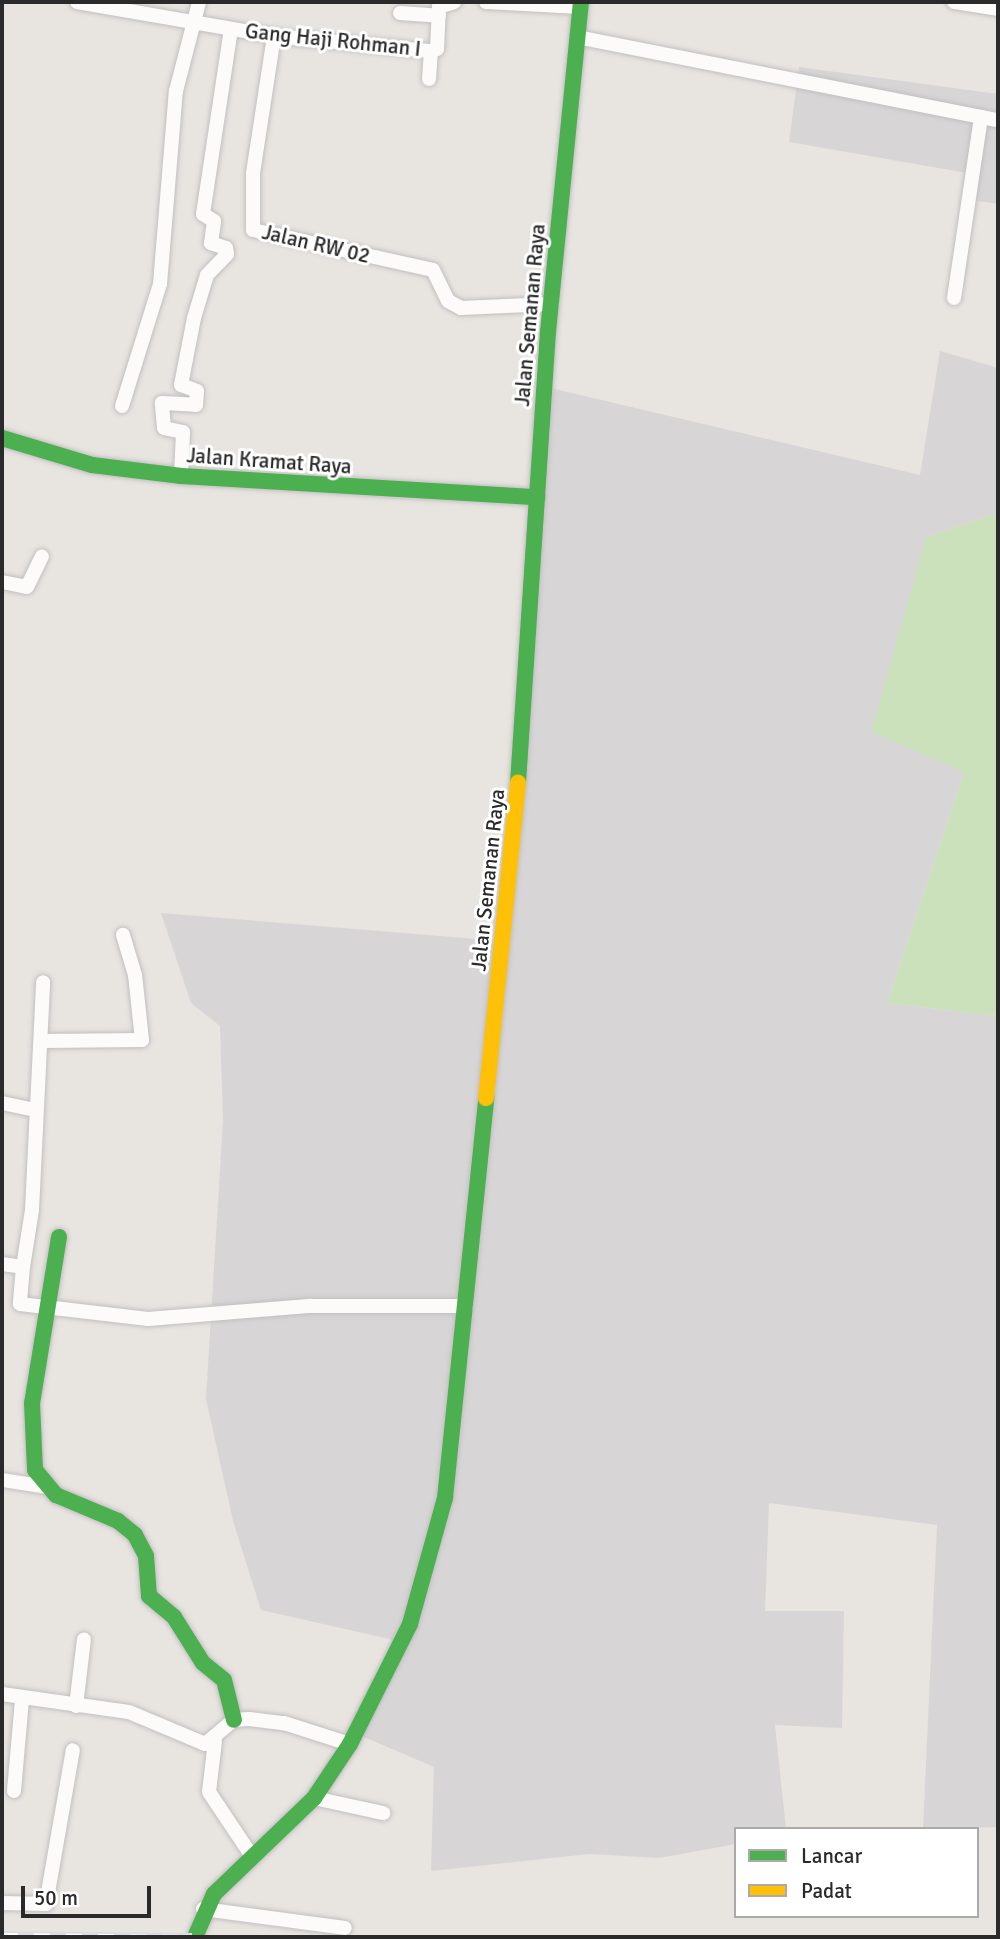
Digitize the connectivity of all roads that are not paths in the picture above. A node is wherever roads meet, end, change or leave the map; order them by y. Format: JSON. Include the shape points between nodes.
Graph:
{"nodes":[{"id":1,"x":77,"y":2,"type":"edge"},
{"id":2,"x":199,"y":2,"type":"edge"},
{"id":3,"x":454,"y":2,"type":"edge"},
{"id":4,"x":486,"y":2,"type":"edge"},
{"id":5,"x":954,"y":2,"type":"edge"},
{"id":6,"x":581,"y":4,"type":"edge"},
{"id":7,"x":978,"y":4,"type":"edge"},
{"id":8,"x":998,"y":9,"type":"edge"},
{"id":9,"x":401,"y":13,"type":"dead end"},
{"id":10,"x":439,"y":16,"type":"junction"},
{"id":11,"x":193,"y":23,"type":"junction"},
{"id":12,"x":231,"y":29,"type":"junction"},
{"id":13,"x":274,"y":36,"type":"junction"},
{"id":14,"x":577,"y":37,"type":"junction"},
{"id":15,"x":431,"y":51,"type":"junction"},
{"id":16,"x":429,"y":79,"type":"dead end"},
{"id":17,"x":981,"y":117,"type":"junction"},
{"id":18,"x":998,"y":120,"type":"edge"},
{"id":19,"x":954,"y":298,"type":"dead end"},
{"id":20,"x":551,"y":304,"type":"junction"},
{"id":21,"x":122,"y":407,"type":"dead end"},
{"id":22,"x":2,"y":438,"type":"edge"},
{"id":23,"x":181,"y":476,"type":"junction"},
{"id":24,"x":537,"y":497,"type":"junction"},
{"id":25,"x":42,"y":556,"type":"dead end"},
{"id":26,"x":2,"y":582,"type":"edge"},
{"id":27,"x":123,"y":935,"type":"dead end"},
{"id":28,"x":43,"y":982,"type":"dead end"},
{"id":29,"x":42,"y":1041,"type":"junction"},
{"id":30,"x":2,"y":1103,"type":"edge"},
{"id":31,"x":36,"y":1110,"type":"junction"},
{"id":32,"x":58,"y":1237,"type":"dead end"},
{"id":33,"x":2,"y":1264,"type":"edge"},
{"id":34,"x":23,"y":1268,"type":"junction"},
{"id":35,"x":466,"y":1306,"type":"junction"},
{"id":36,"x":48,"y":1308,"type":"junction"},
{"id":37,"x":2,"y":1480,"type":"edge"},
{"id":38,"x":47,"y":1487,"type":"junction"},
{"id":39,"x":84,"y":1639,"type":"dead end"},
{"id":40,"x":2,"y":1694,"type":"edge"},
{"id":41,"x":22,"y":1699,"type":"junction"},
{"id":42,"x":76,"y":1706,"type":"junction"},
{"id":43,"x":234,"y":1720,"type":"junction"},
{"id":44,"x":215,"y":1741,"type":"junction"},
{"id":45,"x":350,"y":1744,"type":"junction"},
{"id":46,"x":73,"y":1750,"type":"dead end"},
{"id":47,"x":14,"y":1791,"type":"dead end"},
{"id":48,"x":314,"y":1798,"type":"junction"},
{"id":49,"x":383,"y":1814,"type":"dead end"},
{"id":50,"x":253,"y":1858,"type":"junction"},
{"id":51,"x":2,"y":1903,"type":"edge"},
{"id":52,"x":203,"y":1909,"type":"junction"},
{"id":53,"x":345,"y":1928,"type":"dead end"},
{"id":54,"x":195,"y":1937,"type":"edge"}],
"edges":[{"from":1,"to":11,"type":"street","name":"Gang Haji Rohman I"},
{"from":2,"to":11,"type":"street"},
{"from":3,"to":10,"type":"street","name":"Gang Haji Rohman I","via":[[443,4]]},
{"from":4,"to":6,"type":"street"},
{"from":5,"to":7,"type":"street"},
{"from":6,"to":14,"type":"street","name":"Jalan Semanan Raya"},
{"from":7,"to":8,"type":"street"},
{"from":9,"to":10,"type":"street"},
{"from":10,"to":15,"type":"street","name":"Gang Haji Rohman I","via":[[437,49]]},
{"from":11,"to":12,"type":"street","name":"Gang Haji Rohman I"},
{"from":11,"to":21,"type":"street","via":[[176,91],[160,284]]},
{"from":12,"to":13,"type":"street","name":"Gang Haji Rohman I"},
{"from":12,"to":23,"type":"street","via":[[203,214],[214,220],[211,243],[226,248],[227,254],[207,275],[191,332],[181,385],[197,391],[196,405],[162,403],[164,428],[183,432]]},
{"from":13,"to":15,"type":"street","name":"Gang Haji Rohman I"},
{"from":13,"to":20,"type":"street","name":"Jalan RW 02","via":[[253,174],[253,230],[433,270],[449,301],[461,308]]},
{"from":14,"to":17,"type":"street"},
{"from":14,"to":20,"type":"street","name":"Jalan Semanan Raya"},
{"from":15,"to":16,"type":"street"},
{"from":17,"to":18,"type":"street"},
{"from":17,"to":19,"type":"street"},
{"from":20,"to":24,"type":"street","name":"Jalan Semanan Raya"},
{"from":22,"to":23,"type":"street","name":"Jalan Kramat Raya","via":[[92,466]]},
{"from":23,"to":24,"type":"street","name":"Jalan Kramat Raya"},
{"from":24,"to":35,"type":"street","name":"Jalan Semanan Raya","via":[[523,729]]},
{"from":25,"to":26,"type":"street","via":[[27,587]]},
{"from":27,"to":29,"type":"street","via":[[135,975],[142,1040]]},
{"from":28,"to":29,"type":"street"},
{"from":29,"to":31,"type":"street"},
{"from":30,"to":31,"type":"street"},
{"from":31,"to":34,"type":"street","via":[[33,1197]]},
{"from":32,"to":36,"type":"street"},
{"from":33,"to":34,"type":"street"},
{"from":34,"to":36,"type":"street","via":[[18,1302]]},
{"from":35,"to":36,"type":"street","via":[[279,1307],[186,1319]]},
{"from":35,"to":45,"type":"street","name":"Jalan Semanan Raya","via":[[441,1520],[404,1639]]},
{"from":36,"to":38,"type":"street","via":[[30,1433],[35,1470]]},
{"from":37,"to":38,"type":"street"},
{"from":38,"to":43,"type":"street","via":[[135,1535],[146,1556],[149,1596],[174,1617],[203,1663],[224,1681]]},
{"from":39,"to":42,"type":"street"},
{"from":40,"to":41,"type":"street"},
{"from":41,"to":42,"type":"street"},
{"from":41,"to":47,"type":"street"},
{"from":42,"to":44,"type":"street","via":[[130,1712],[205,1744]]},
{"from":43,"to":44,"type":"street"},
{"from":43,"to":45,"type":"street","via":[[284,1723]]},
{"from":44,"to":50,"type":"street","via":[[209,1792]]},
{"from":45,"to":48,"type":"street","name":"Jalan Semanan Raya"},
{"from":46,"to":51,"type":"street","via":[[46,1904]]},
{"from":48,"to":49,"type":"street"},
{"from":48,"to":50,"type":"street","name":"Jalan Semanan Raya"},
{"from":50,"to":52,"type":"street","name":"Jalan Semanan Raya"},
{"from":52,"to":53,"type":"street"},
{"from":52,"to":54,"type":"street","name":"Jalan Semanan Raya"}]}
